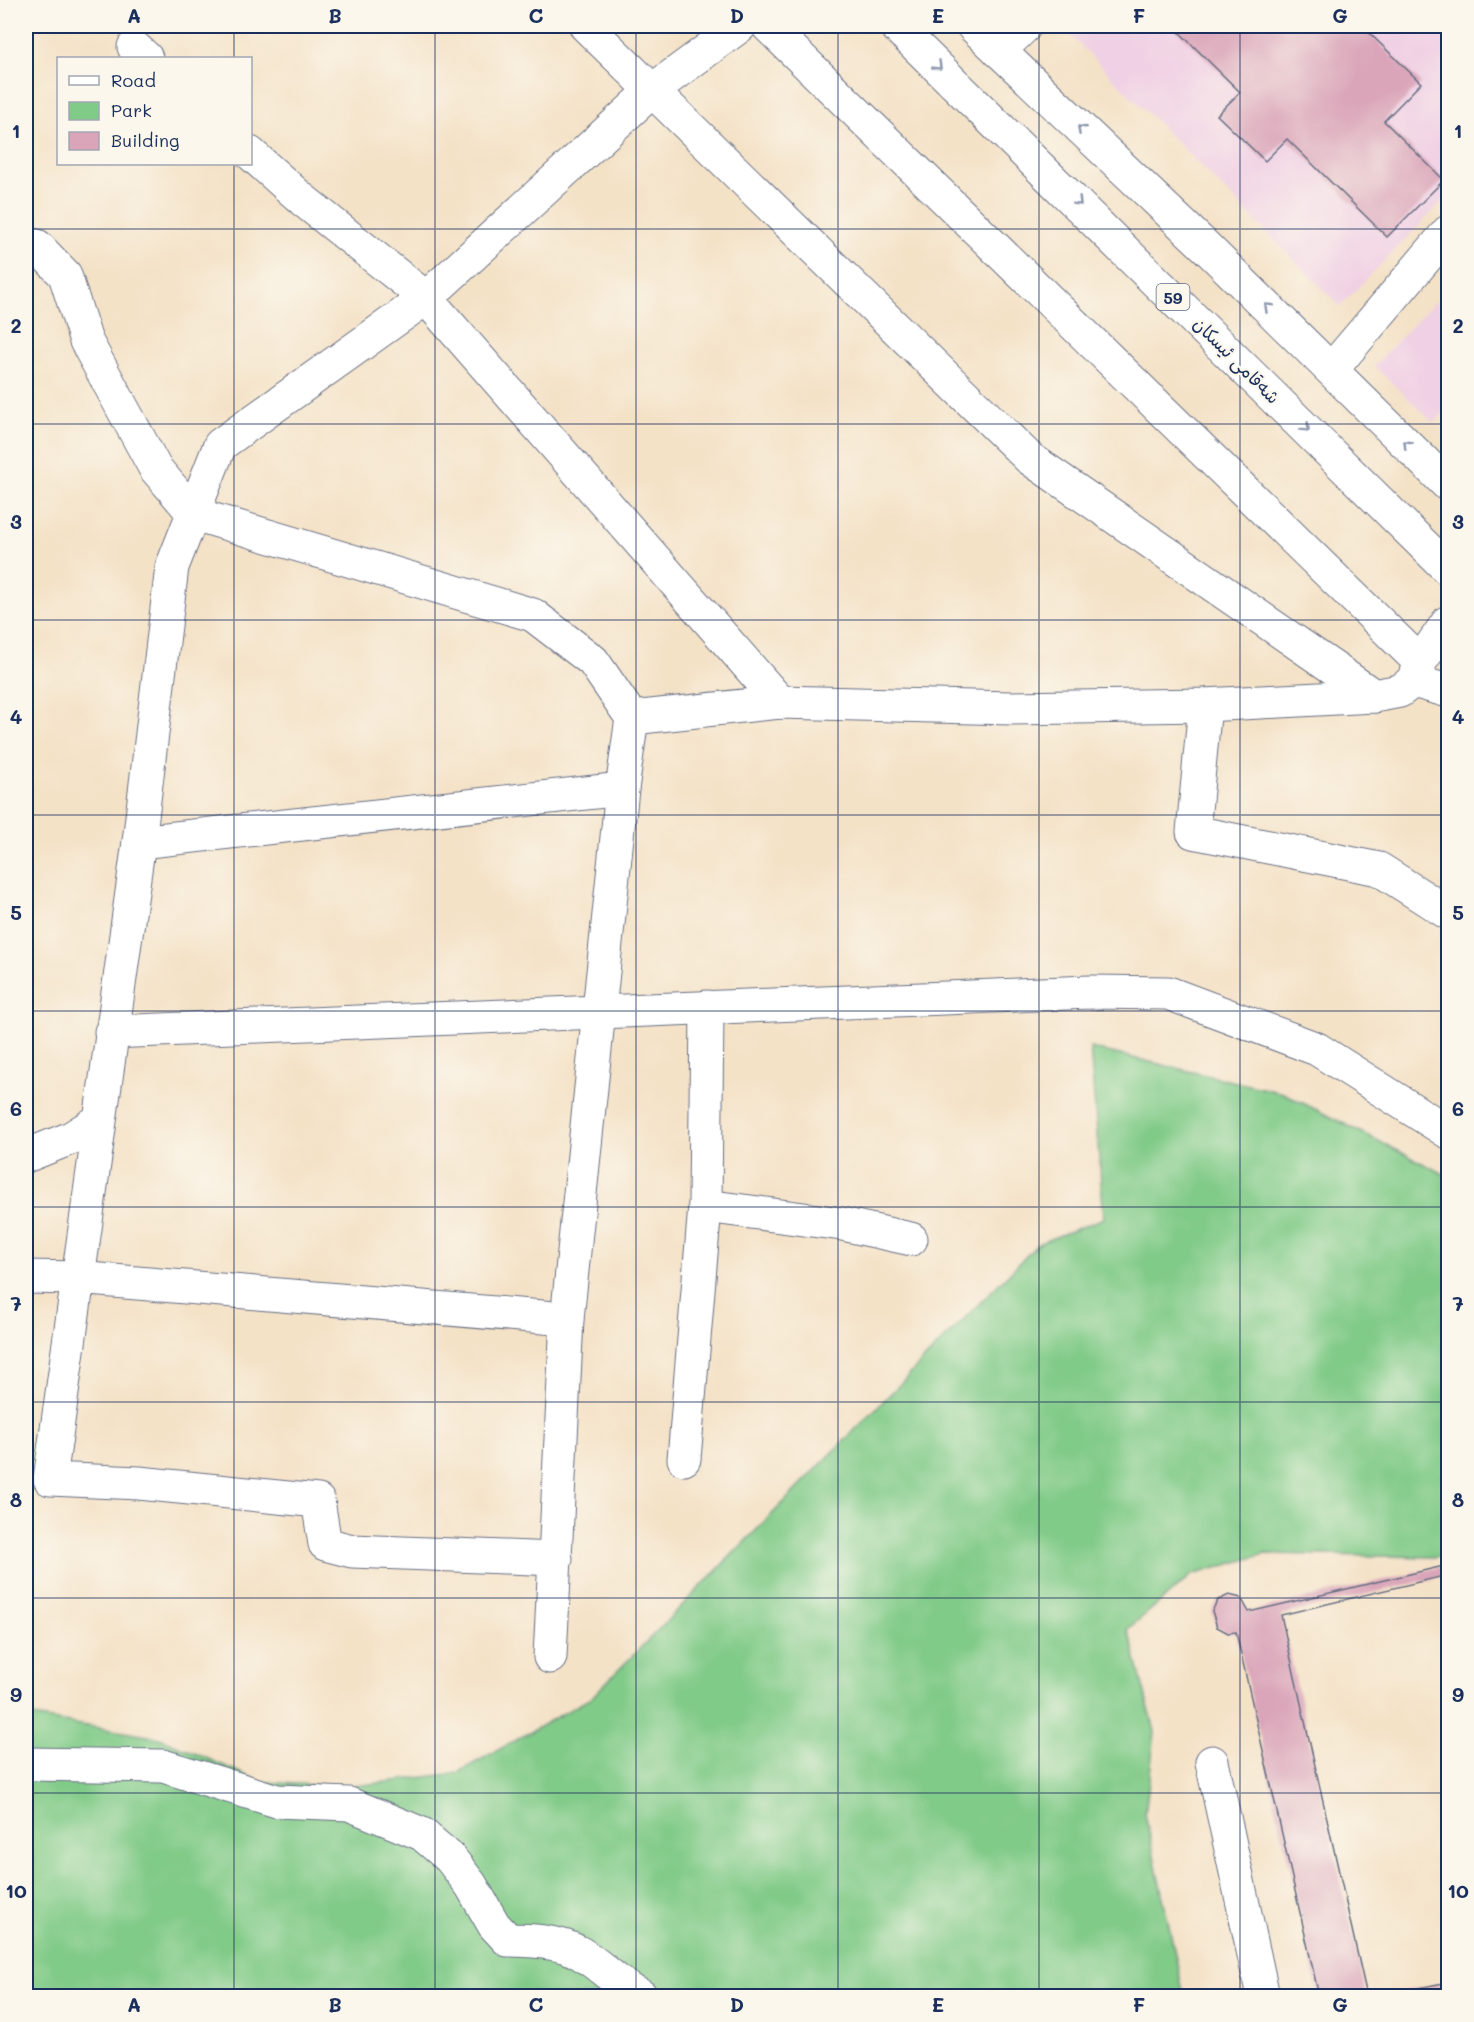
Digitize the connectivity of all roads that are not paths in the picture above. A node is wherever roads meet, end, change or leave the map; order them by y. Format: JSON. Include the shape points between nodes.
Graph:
{"nodes":[{"id":1,"x":586,"y":26,"type":"edge"},
{"id":2,"x":740,"y":26,"type":"edge"},
{"id":3,"x":768,"y":26,"type":"edge"},
{"id":4,"x":896,"y":26,"type":"edge"},
{"id":5,"x":973,"y":26,"type":"edge"},
{"id":6,"x":1024,"y":26,"type":"edge"},
{"id":7,"x":999,"y":51,"type":"junction"},
{"id":8,"x":654,"y":89,"type":"junction"},
{"id":9,"x":252,"y":155,"type":"edge"},
{"id":10,"x":1449,"y":232,"type":"edge"},
{"id":11,"x":26,"y":244,"type":"edge"},
{"id":12,"x":426,"y":298,"type":"junction"},
{"id":13,"x":1332,"y":369,"type":"junction"},
{"id":14,"x":1449,"y":485,"type":"edge"},
{"id":15,"x":194,"y":514,"type":"junction"},
{"id":16,"x":1449,"y":569,"type":"edge"},
{"id":17,"x":1449,"y":622,"type":"edge"},
{"id":18,"x":1416,"y":671,"type":"junction"},
{"id":19,"x":1449,"y":691,"type":"edge"},
{"id":20,"x":1374,"y":696,"type":"junction"},
{"id":21,"x":780,"y":702,"type":"junction"},
{"id":22,"x":1205,"y":705,"type":"junction"},
{"id":23,"x":632,"y":718,"type":"junction"},
{"id":24,"x":621,"y":789,"type":"junction"},
{"id":25,"x":139,"y":842,"type":"junction"},
{"id":26,"x":1449,"y":913,"type":"edge"},
{"id":27,"x":707,"y":1007,"type":"junction"},
{"id":28,"x":600,"y":1011,"type":"junction"},
{"id":29,"x":111,"y":1032,"type":"junction"},
{"id":30,"x":98,"y":1121,"type":"junction"},
{"id":31,"x":1449,"y":1132,"type":"edge"},
{"id":32,"x":26,"y":1156,"type":"edge"},
{"id":33,"x":705,"y":1206,"type":"junction"},
{"id":34,"x":911,"y":1239,"type":"dead end"},
{"id":35,"x":26,"y":1277,"type":"edge"},
{"id":36,"x":77,"y":1278,"type":"junction"},
{"id":37,"x":567,"y":1319,"type":"junction"},
{"id":38,"x":684,"y":1459,"type":"dead end"},
{"id":39,"x":556,"y":1559,"type":"junction"},
{"id":40,"x":550,"y":1657,"type":"dead end"},
{"id":41,"x":1212,"y":1762,"type":"dead end"},
{"id":42,"x":26,"y":1764,"type":"edge"},
{"id":43,"x":640,"y":1996,"type":"edge"},
{"id":44,"x":1263,"y":1996,"type":"edge"}],
"edges":[{"from":1,"to":8,"type":"street"},
{"from":2,"to":8,"type":"street"},
{"from":3,"to":18,"type":"street"},
{"from":4,"to":16,"type":"street","name":"شەقامی ئیسکان","number":"59","one_way":true},
{"from":5,"to":7,"type":"street"},
{"from":6,"to":7,"type":"street"},
{"from":13,"to":7,"type":"street","one_way":true},
{"from":8,"to":12,"type":"street"},
{"from":8,"to":20,"type":"street","via":[[1029,458]]},
{"from":9,"to":12,"type":"street"},
{"from":10,"to":13,"type":"street"},
{"from":11,"to":15,"type":"street","via":[[37,246],[65,275],[86,341],[155,468]]},
{"from":12,"to":15,"type":"street","via":[[220,445]]},
{"from":12,"to":21,"type":"street"},
{"from":14,"to":13,"type":"street","one_way":true},
{"from":15,"to":23,"type":"street","via":[[533,615],[593,661]]},
{"from":15,"to":25,"type":"street","via":[[172,567]]},
{"from":17,"to":18,"type":"street"},
{"from":18,"to":19,"type":"street"},
{"from":18,"to":20,"type":"street","via":[[1400,691]]},
{"from":20,"to":22,"type":"street"},
{"from":21,"to":22,"type":"street","via":[[1011,708]]},
{"from":21,"to":23,"type":"street"},
{"from":22,"to":26,"type":"street","via":[[1193,832],[1379,869]]},
{"from":23,"to":24,"type":"street"},
{"from":24,"to":25,"type":"street"},
{"from":24,"to":28,"type":"street"},
{"from":25,"to":29,"type":"street"},
{"from":27,"to":28,"type":"street"},
{"from":27,"to":31,"type":"street","via":[[1090,992],[1168,993],[1317,1049]]},
{"from":27,"to":33,"type":"street"},
{"from":28,"to":29,"type":"street"},
{"from":28,"to":37,"type":"street"},
{"from":29,"to":30,"type":"street"},
{"from":30,"to":32,"type":"street","via":[[71,1138]]},
{"from":30,"to":36,"type":"street"},
{"from":33,"to":34,"type":"street","via":[[842,1224]]},
{"from":33,"to":38,"type":"street"},
{"from":35,"to":36,"type":"street"},
{"from":36,"to":37,"type":"street"},
{"from":36,"to":39,"type":"street","via":[[50,1479],[139,1483],[318,1501],[325,1544],[352,1551]]},
{"from":37,"to":39,"type":"street"},
{"from":39,"to":40,"type":"street"},
{"from":41,"to":44,"type":"street"},
{"from":42,"to":43,"type":"street","via":[[163,1766],[277,1801],[350,1804],[422,1834],[443,1852],[508,1940],[538,1940],[579,1952],[622,1987]]}]}
